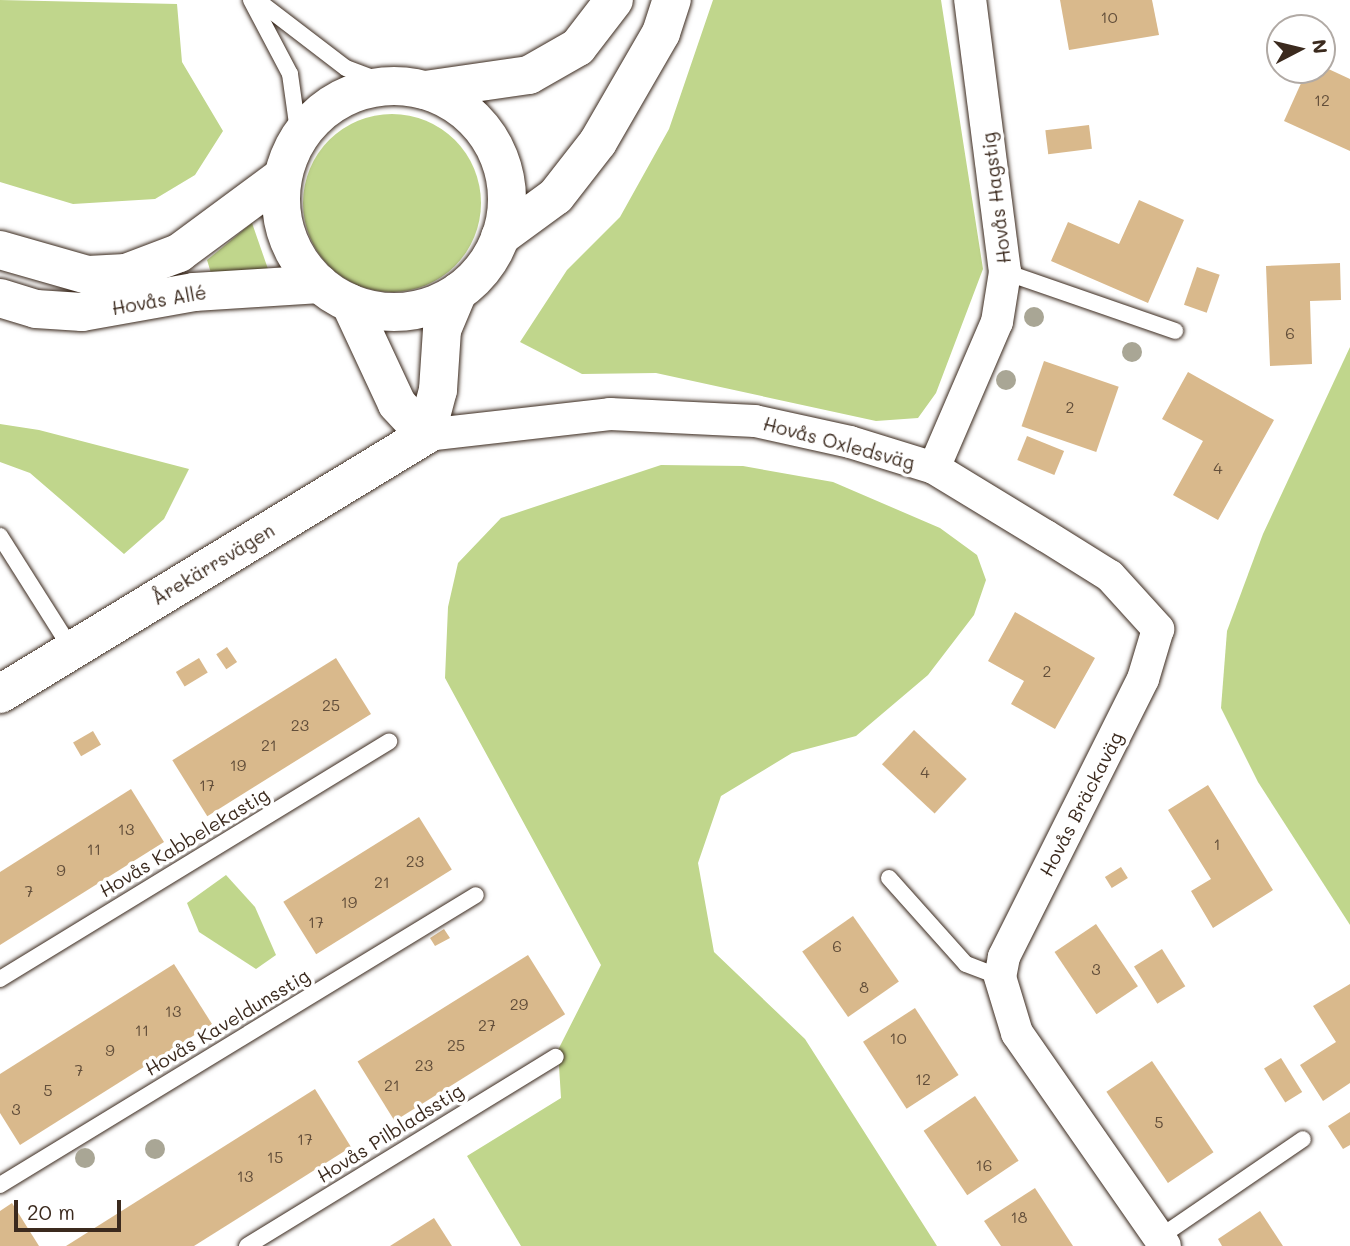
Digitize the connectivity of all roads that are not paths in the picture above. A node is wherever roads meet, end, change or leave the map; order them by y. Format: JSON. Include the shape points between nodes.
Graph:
{"nodes":[{"id":1,"x":251,"y":0,"type":"edge"},
{"id":2,"x":257,"y":0,"type":"edge"},
{"id":3,"x":614,"y":0,"type":"edge"},
{"id":4,"x":672,"y":0,"type":"edge"},
{"id":5,"x":970,"y":0,"type":"edge"},
{"id":6,"x":409,"y":88,"type":"junction"},
{"id":7,"x":299,"y":138,"type":"junction"},
{"id":8,"x":284,"y":176,"type":"junction"},
{"id":9,"x":500,"y":237,"type":"junction"},
{"id":10,"x":0,"y":250,"type":"edge"},
{"id":11,"x":1005,"y":272,"type":"junction"},
{"id":12,"x":458,"y":292,"type":"junction"},
{"id":13,"x":335,"y":294,"type":"junction"},
{"id":14,"x":0,"y":298,"type":"edge"},
{"id":15,"x":1175,"y":331,"type":"dead end"},
{"id":16,"x":426,"y":435,"type":"junction"},
{"id":17,"x":934,"y":468,"type":"junction"},
{"id":18,"x":0,"y":536,"type":"edge"},
{"id":19,"x":1158,"y":629,"type":"joint"},
{"id":20,"x":72,"y":650,"type":"junction"},
{"id":21,"x":0,"y":694,"type":"edge"},
{"id":22,"x":389,"y":742,"type":"dead end"},
{"id":23,"x":889,"y":878,"type":"dead end"},
{"id":24,"x":476,"y":895,"type":"dead end"},
{"id":25,"x":1000,"y":977,"type":"junction"},
{"id":26,"x":0,"y":979,"type":"edge"},
{"id":27,"x":556,"y":1057,"type":"dead end"},
{"id":28,"x":1303,"y":1139,"type":"dead end"},
{"id":29,"x":0,"y":1185,"type":"edge"},
{"id":30,"x":1162,"y":1242,"type":"edge"},
{"id":31,"x":247,"y":1246,"type":"edge"}],
"edges":[{"from":1,"to":7,"type":"lane","via":[[290,74]]},
{"from":2,"to":6,"type":"lane","via":[[346,68]]},
{"from":3,"to":6,"type":"street","via":[[578,47],[529,75]]},
{"from":4,"to":9,"type":"street","via":[[661,33],[598,142],[556,195]]},
{"from":5,"to":11,"type":"street","name":"Hovås Hagstig"},
{"from":6,"to":7,"type":"street","via":[[340,100]]},
{"from":6,"to":9,"type":"street","name":"Hovås Allé","via":[[466,112],[494,147],[506,192]]},
{"from":7,"to":8,"type":"street"},
{"from":8,"to":10,"type":"street","name":"Hovås Allé","via":[[179,253],[126,273],[88,275]]},
{"from":8,"to":13,"type":"street","via":[[287,236]]},
{"from":9,"to":12,"type":"street","name":"Hovås Allé","via":[[483,268]]},
{"from":11,"to":15,"type":"lane"},
{"from":11,"to":17,"type":"street","name":"Hovås Hagstig","via":[[997,322]]},
{"from":12,"to":13,"type":"street","name":"Hovås Allé","via":[[394,312]]},
{"from":12,"to":16,"type":"street","via":[[442,330],[438,390]]},
{"from":13,"to":14,"type":"street","name":"Hovås Allé","via":[[194,292],[82,312],[36,309]]},
{"from":13,"to":16,"type":"street","via":[[397,404]]},
{"from":16,"to":17,"type":"street","name":"Hovås Oxledsväg","via":[[610,414],[755,421]]},
{"from":16,"to":20,"type":"street","name":"Årekärrsvägen"},
{"from":17,"to":19,"type":"street","name":"Hovås Oxledsväg","via":[[1110,576]]},
{"from":18,"to":20,"type":"lane"},
{"from":19,"to":25,"type":"street","name":"Hovås Bräckaväg","via":[[1143,679],[1004,957]]},
{"from":20,"to":21,"type":"street","name":"Årekärrsvägen"},
{"from":22,"to":26,"type":"lane","name":"Hovås Kabbelekastig"},
{"from":23,"to":25,"type":"lane","via":[[966,964]]},
{"from":24,"to":29,"type":"lane","name":"Hovås Kaveldunsstig"},
{"from":25,"to":30,"type":"street","via":[[1017,1033]]},
{"from":27,"to":31,"type":"lane","name":"Hovås Pilbladsstig"},
{"from":28,"to":30,"type":"lane"}]}
